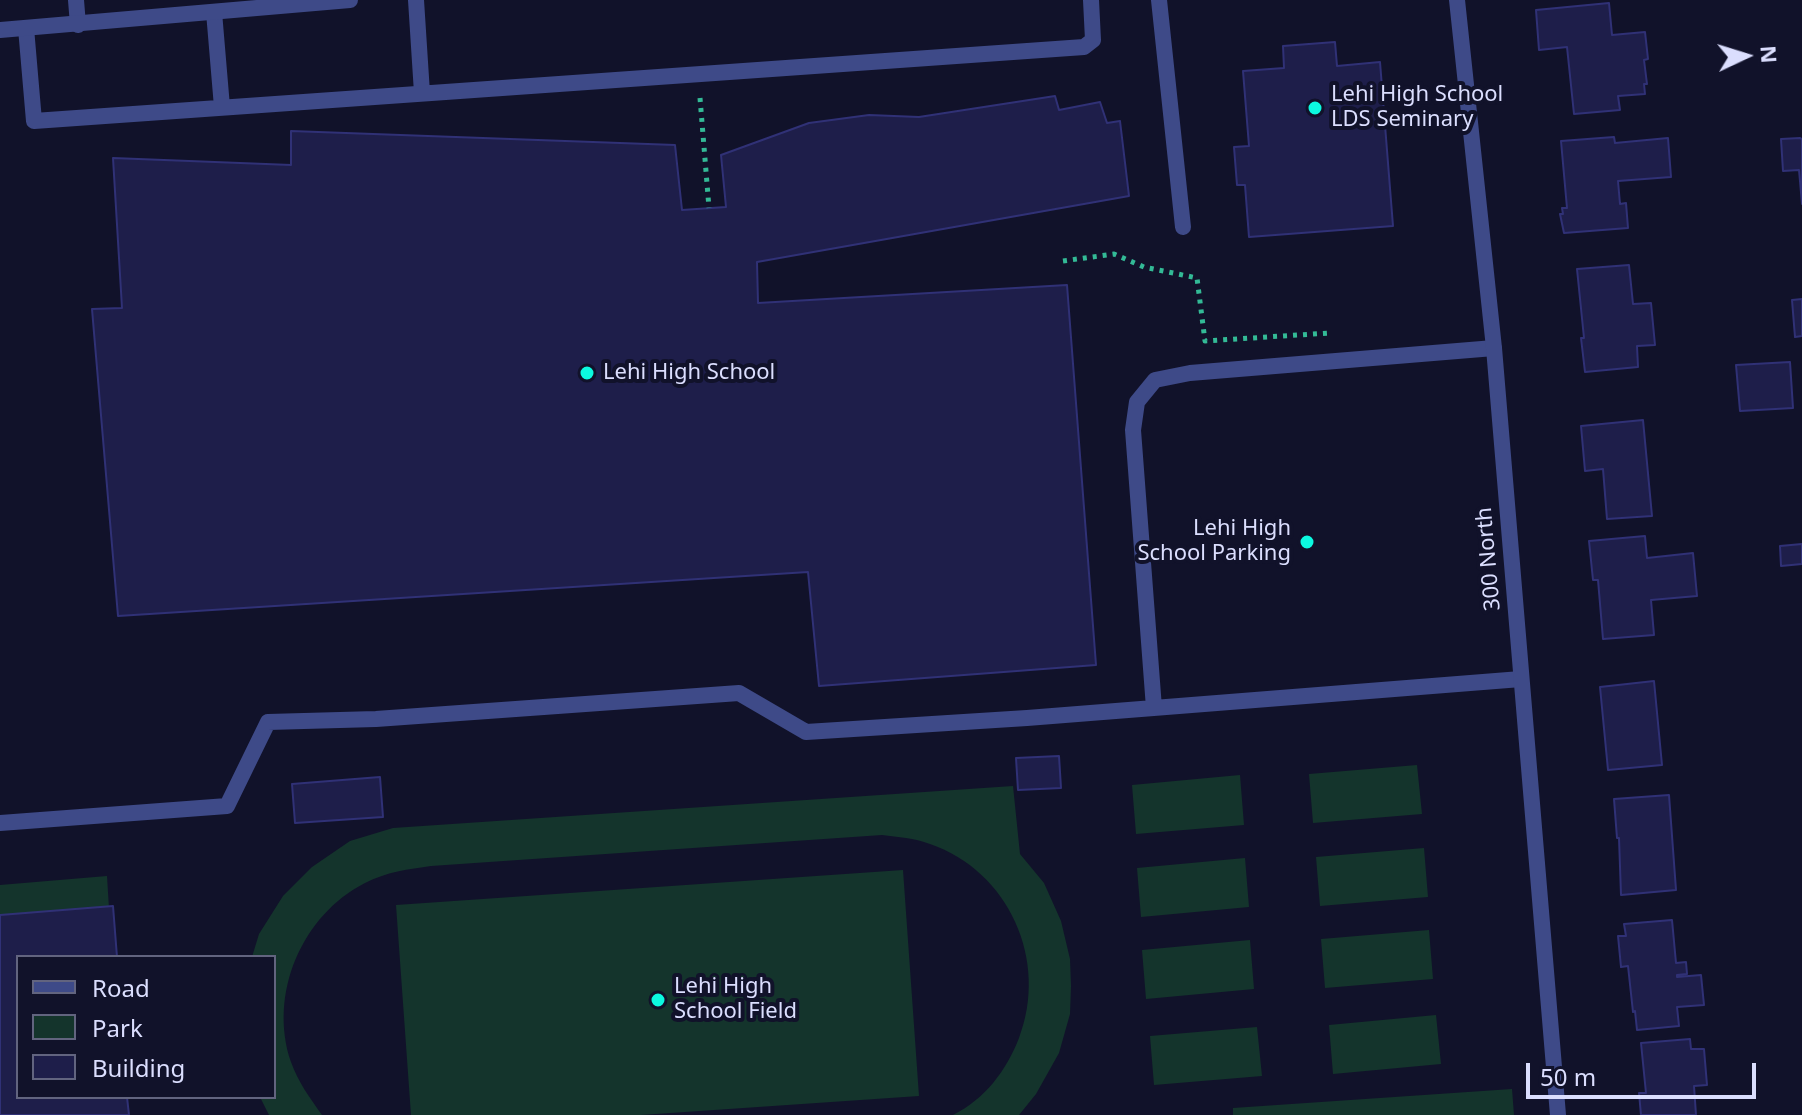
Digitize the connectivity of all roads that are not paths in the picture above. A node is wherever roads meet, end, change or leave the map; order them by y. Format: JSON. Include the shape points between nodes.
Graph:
{"nodes":[{"id":1,"x":76,"y":0,"type":"edge"},
{"id":2,"x":350,"y":0,"type":"edge"},
{"id":3,"x":416,"y":0,"type":"edge"},
{"id":4,"x":1091,"y":0,"type":"edge"},
{"id":5,"x":1159,"y":0,"type":"edge"},
{"id":6,"x":1457,"y":0,"type":"edge"},
{"id":7,"x":214,"y":12,"type":"junction"},
{"id":8,"x":78,"y":25,"type":"junction"},
{"id":9,"x":26,"y":28,"type":"junction"},
{"id":10,"x":0,"y":30,"type":"edge"},
{"id":11,"x":422,"y":93,"type":"junction"},
{"id":12,"x":222,"y":107,"type":"junction"},
{"id":13,"x":1183,"y":227,"type":"dead end"},
{"id":14,"x":1494,"y":348,"type":"junction"},
{"id":15,"x":1521,"y":679,"type":"junction"},
{"id":16,"x":1154,"y":708,"type":"junction"},
{"id":17,"x":0,"y":823,"type":"edge"},
{"id":18,"x":1558,"y":1115,"type":"edge"}],
"edges":[{"from":1,"to":8,"type":"street"},
{"from":2,"to":7,"type":"street"},
{"from":3,"to":11,"type":"street"},
{"from":4,"to":11,"type":"street","via":[[1093,40],[1084,47]]},
{"from":5,"to":13,"type":"street"},
{"from":6,"to":14,"type":"street","name":"300 North"},
{"from":7,"to":8,"type":"street"},
{"from":7,"to":12,"type":"street"},
{"from":8,"to":9,"type":"street"},
{"from":9,"to":10,"type":"street"},
{"from":9,"to":12,"type":"street","via":[[34,121]]},
{"from":11,"to":12,"type":"street"},
{"from":14,"to":15,"type":"street","name":"300 North"},
{"from":14,"to":16,"type":"street","via":[[1155,380],[1137,402],[1133,430]]},
{"from":15,"to":16,"type":"street"},
{"from":15,"to":18,"type":"street","name":"300 North"},
{"from":16,"to":17,"type":"street","via":[[806,732],[739,693],[268,722],[227,806]]}]}
